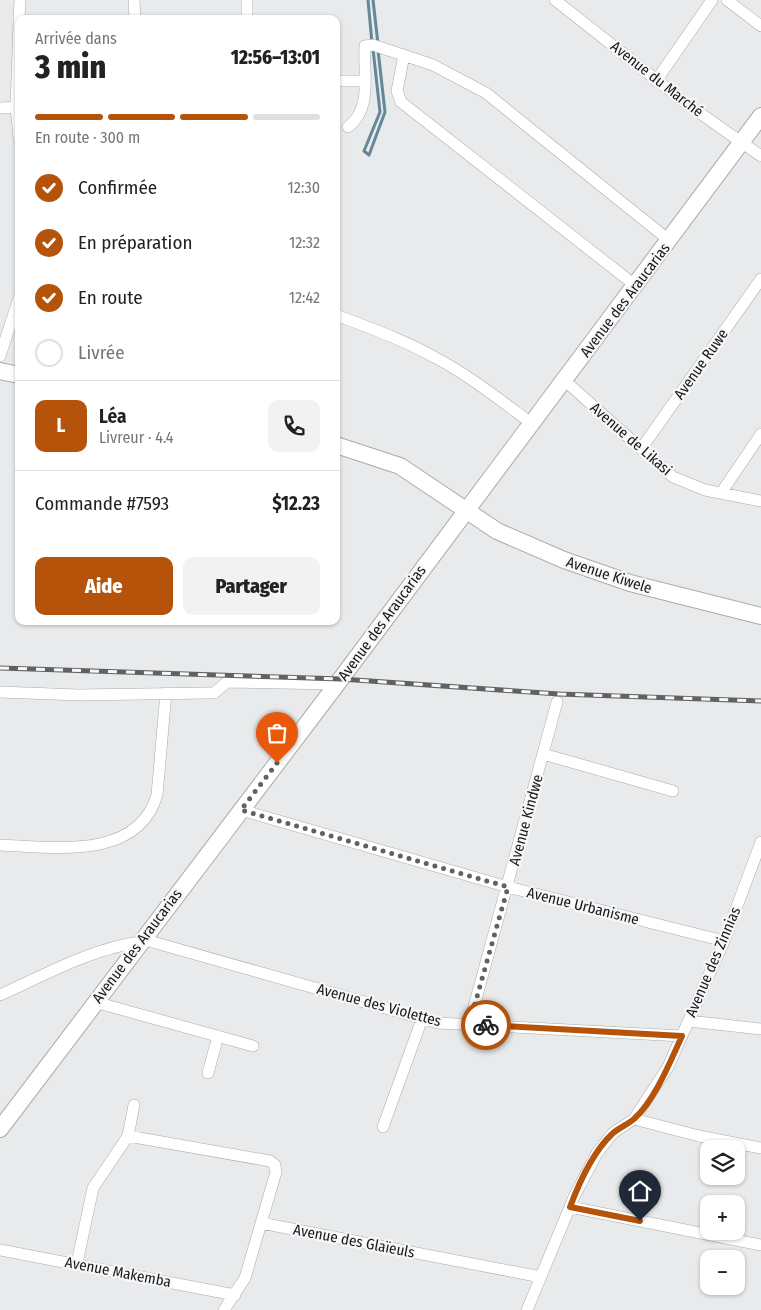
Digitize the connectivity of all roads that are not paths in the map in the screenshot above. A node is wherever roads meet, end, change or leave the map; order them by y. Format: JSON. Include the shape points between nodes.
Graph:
{"nodes":[{"id":1,"x":20,"y":0,"type":"edge"},
{"id":2,"x":134,"y":0,"type":"edge"},
{"id":3,"x":247,"y":0,"type":"edge"},
{"id":4,"x":555,"y":0,"type":"edge"},
{"id":5,"x":712,"y":0,"type":"edge"},
{"id":6,"x":727,"y":0,"type":"edge"},
{"id":7,"x":19,"y":15,"type":"edge"},
{"id":8,"x":134,"y":15,"type":"edge"},
{"id":9,"x":246,"y":15,"type":"edge"},
{"id":10,"x":761,"y":26,"type":"edge"},
{"id":11,"x":404,"y":55,"type":"junction"},
{"id":12,"x":340,"y":81,"type":"edge"},
{"id":13,"x":365,"y":81,"type":"junction"},
{"id":14,"x":656,"y":81,"type":"junction"},
{"id":15,"x":15,"y":107,"type":"edge"},
{"id":16,"x":0,"y":108,"type":"edge"},
{"id":17,"x":761,"y":116,"type":"edge"},
{"id":18,"x":348,"y":127,"type":"dead end"},
{"id":19,"x":740,"y":142,"type":"junction"},
{"id":20,"x":761,"y":156,"type":"edge"},
{"id":21,"x":670,"y":240,"type":"junction"},
{"id":22,"x":761,"y":279,"type":"edge"},
{"id":23,"x":636,"y":286,"type":"junction"},
{"id":24,"x":15,"y":310,"type":"edge"},
{"id":25,"x":340,"y":317,"type":"edge"},
{"id":26,"x":0,"y":356,"type":"edge"},
{"id":27,"x":0,"y":372,"type":"edge"},
{"id":28,"x":15,"y":374,"type":"edge"},
{"id":29,"x":564,"y":380,"type":"junction"},
{"id":30,"x":531,"y":423,"type":"junction"},
{"id":31,"x":761,"y":434,"type":"edge"},
{"id":32,"x":340,"y":446,"type":"edge"},
{"id":33,"x":641,"y":449,"type":"junction"},
{"id":34,"x":721,"y":493,"type":"junction"},
{"id":35,"x":761,"y":501,"type":"edge"},
{"id":36,"x":464,"y":511,"type":"junction"},
{"id":37,"x":761,"y":616,"type":"edge"},
{"id":38,"x":337,"y":684,"type":"junction"},
{"id":39,"x":0,"y":692,"type":"edge"},
{"id":40,"x":166,"y":693,"type":"junction"},
{"id":41,"x":557,"y":702,"type":"dead end"},
{"id":42,"x":543,"y":754,"type":"junction"},
{"id":43,"x":673,"y":791,"type":"dead end"},
{"id":44,"x":241,"y":810,"type":"junction"},
{"id":45,"x":761,"y":842,"type":"edge"},
{"id":46,"x":0,"y":845,"type":"edge"},
{"id":47,"x":758,"y":860,"type":"edge"},
{"id":48,"x":508,"y":887,"type":"junction"},
{"id":49,"x":141,"y":940,"type":"junction"},
{"id":50,"x":724,"y":941,"type":"junction"},
{"id":51,"x":0,"y":995,"type":"edge"},
{"id":52,"x":95,"y":1002,"type":"junction"},
{"id":53,"x":422,"y":1019,"type":"junction"},
{"id":54,"x":689,"y":1021,"type":"junction"},
{"id":55,"x":469,"y":1025,"type":"junction"},
{"id":56,"x":761,"y":1030,"type":"edge"},
{"id":57,"x":218,"y":1036,"type":"junction"},
{"id":58,"x":682,"y":1036,"type":"junction"},
{"id":59,"x":253,"y":1046,"type":"dead end"},
{"id":60,"x":208,"y":1073,"type":"dead end"},
{"id":61,"x":134,"y":1106,"type":"dead end"},
{"id":62,"x":634,"y":1119,"type":"junction"},
{"id":63,"x":383,"y":1128,"type":"dead end"},
{"id":64,"x":0,"y":1129,"type":"edge"},
{"id":65,"x":128,"y":1136,"type":"junction"},
{"id":66,"x":761,"y":1148,"type":"edge"},
{"id":67,"x":570,"y":1207,"type":"junction"},
{"id":68,"x":261,"y":1223,"type":"junction"},
{"id":69,"x":761,"y":1245,"type":"edge"},
{"id":70,"x":0,"y":1250,"type":"edge"},
{"id":71,"x":77,"y":1263,"type":"junction"},
{"id":72,"x":541,"y":1277,"type":"junction"},
{"id":73,"x":235,"y":1295,"type":"junction"},
{"id":74,"x":224,"y":1310,"type":"edge"},
{"id":75,"x":527,"y":1310,"type":"edge"}],
"edges":[{"from":1,"to":7,"type":"street"},
{"from":2,"to":8,"type":"street"},
{"from":3,"to":9,"type":"street"},
{"from":4,"to":14,"type":"street","name":"Avenue du Marché"},
{"from":5,"to":14,"type":"street"},
{"from":6,"to":10,"type":"street"},
{"from":11,"to":13,"type":"street","via":[[371,45],[364,48]]},
{"from":11,"to":21,"type":"street","via":[[446,71],[486,94]]},
{"from":11,"to":23,"type":"street","via":[[398,91],[401,102]]},
{"from":12,"to":13,"type":"street"},
{"from":13,"to":18,"type":"street","via":[[361,112]]},
{"from":14,"to":19,"type":"street","name":"Avenue du Marché"},
{"from":15,"to":16,"type":"street"},
{"from":17,"to":19,"type":"street","name":"Avenue des Araucarias"},
{"from":19,"to":20,"type":"street","name":"Avenue du Marché"},
{"from":19,"to":21,"type":"street","name":"Avenue des Araucarias"},
{"from":21,"to":23,"type":"street","name":"Avenue des Araucarias"},
{"from":22,"to":33,"type":"street","name":"Avenue Ruwe"},
{"from":23,"to":29,"type":"street","name":"Avenue des Araucarias"},
{"from":24,"to":26,"type":"street"},
{"from":25,"to":30,"type":"street","via":[[435,357],[471,378]]},
{"from":27,"to":28,"type":"street"},
{"from":29,"to":30,"type":"street","name":"Avenue des Araucarias"},
{"from":29,"to":33,"type":"street","name":"Avenue de Likasi"},
{"from":30,"to":36,"type":"street","name":"Avenue des Araucarias"},
{"from":31,"to":34,"type":"street"},
{"from":32,"to":36,"type":"street","name":"Avenue Kiwele","via":[[400,466]]},
{"from":33,"to":34,"type":"street","name":"Avenue de Likasi","via":[[673,477],[692,486]]},
{"from":34,"to":35,"type":"street","name":"Avenue de Likasi"},
{"from":36,"to":37,"type":"street","name":"Avenue Kiwele","via":[[506,535],[574,564],[630,583]]},
{"from":36,"to":38,"type":"street","name":"Avenue des Araucarias"},
{"from":38,"to":40,"type":"street","via":[[227,682],[214,692]]},
{"from":38,"to":44,"type":"street","name":"Avenue des Araucarias"},
{"from":39,"to":40,"type":"street","via":[[79,695]]},
{"from":40,"to":46,"type":"street","via":[[157,795],[151,811],[138,827],[96,845]]},
{"from":41,"to":42,"type":"street","name":"Avenue Kindwe"},
{"from":42,"to":43,"type":"street"},
{"from":42,"to":48,"type":"street","name":"Avenue Kindwe"},
{"from":44,"to":48,"type":"street","name":"Avenue Urbanisme"},
{"from":44,"to":49,"type":"street","name":"Avenue des Araucarias"},
{"from":45,"to":47,"type":"street","name":"Avenue des Zinnias"},
{"from":47,"to":50,"type":"street","name":"Avenue des Zinnias"},
{"from":48,"to":50,"type":"street","name":"Avenue Urbanisme"},
{"from":48,"to":55,"type":"street","name":"Avenue Kindwe"},
{"from":49,"to":51,"type":"street","via":[[100,951]]},
{"from":49,"to":52,"type":"street","name":"Avenue des Araucarias"},
{"from":49,"to":53,"type":"street","name":"Avenue des Violettes"},
{"from":50,"to":54,"type":"street","name":"Avenue des Zinnias"},
{"from":52,"to":57,"type":"street"},
{"from":52,"to":64,"type":"street","name":"Avenue des Araucarias"},
{"from":53,"to":55,"type":"street","name":"Avenue des Violettes"},
{"from":53,"to":63,"type":"street"},
{"from":54,"to":56,"type":"street"},
{"from":54,"to":58,"type":"street","name":"Avenue des Zinnias"},
{"from":55,"to":58,"type":"street","name":"Avenue des Violettes"},
{"from":57,"to":59,"type":"street"},
{"from":57,"to":60,"type":"street"},
{"from":58,"to":62,"type":"street","name":"Avenue des Zinnias","via":[[668,1067]]},
{"from":61,"to":65,"type":"street"},
{"from":62,"to":66,"type":"street"},
{"from":62,"to":67,"type":"street","name":"Avenue des Zinnias","via":[[613,1133],[597,1153]]},
{"from":65,"to":68,"type":"street","via":[[274,1163],[276,1172]]},
{"from":65,"to":71,"type":"street","via":[[93,1188]]},
{"from":67,"to":69,"type":"street"},
{"from":67,"to":72,"type":"street","name":"Avenue des Zinnias"},
{"from":68,"to":72,"type":"street","name":"Avenue des Glaïeuls"},
{"from":68,"to":73,"type":"street","via":[[245,1278]]},
{"from":70,"to":71,"type":"street","name":"Avenue Makemba"},
{"from":71,"to":73,"type":"street","name":"Avenue Makemba"},
{"from":72,"to":75,"type":"street","name":"Avenue des Zinnias"},
{"from":73,"to":74,"type":"street"}]}
